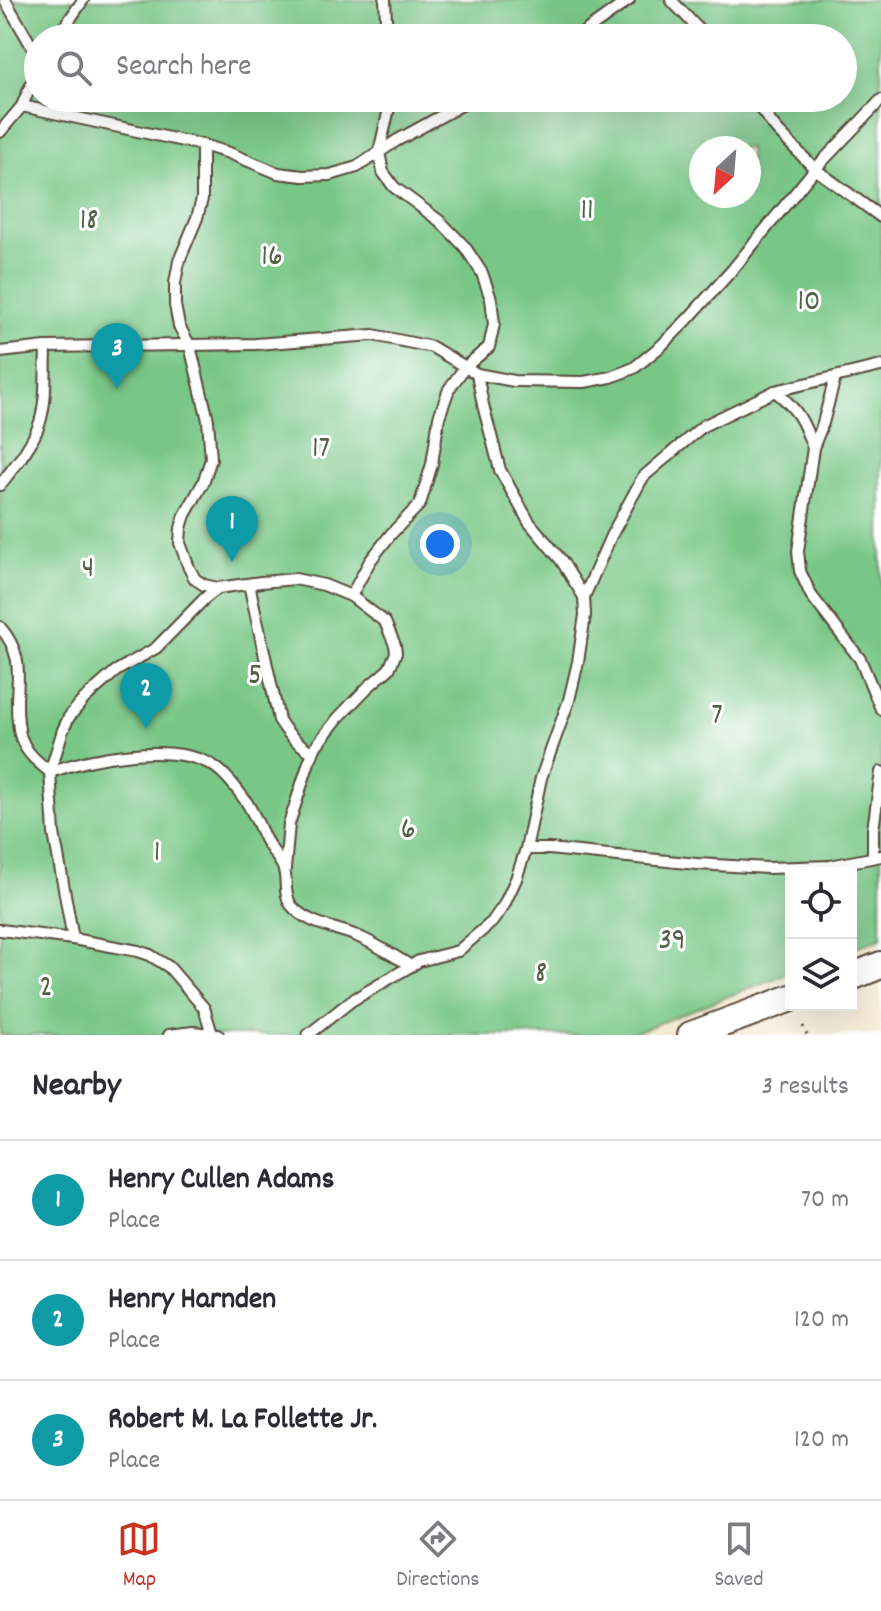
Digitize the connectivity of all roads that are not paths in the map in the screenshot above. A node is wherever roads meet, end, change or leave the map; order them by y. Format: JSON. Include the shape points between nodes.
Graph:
{"nodes":[{"id":1,"x":5,"y":0,"type":"edge"},
{"id":2,"x":83,"y":0,"type":"edge"},
{"id":3,"x":385,"y":0,"type":"edge"},
{"id":4,"x":629,"y":0,"type":"edge"},
{"id":5,"x":671,"y":0,"type":"edge"},
{"id":6,"x":67,"y":24,"type":"edge"},
{"id":7,"x":386,"y":24,"type":"edge"},
{"id":8,"x":596,"y":24,"type":"edge"},
{"id":9,"x":694,"y":24,"type":"edge"},
{"id":10,"x":24,"y":33,"type":"edge"},
{"id":11,"x":881,"y":100,"type":"edge"},
{"id":12,"x":24,"y":101,"type":"edge"},
{"id":13,"x":22,"y":106,"type":"joint"},
{"id":14,"x":50,"y":112,"type":"edge"},
{"id":15,"x":388,"y":112,"type":"edge"},
{"id":16,"x":449,"y":112,"type":"edge"},
{"id":17,"x":763,"y":112,"type":"edge"},
{"id":18,"x":0,"y":132,"type":"edge"},
{"id":19,"x":202,"y":145,"type":"junction"},
{"id":20,"x":379,"y":152,"type":"junction"},
{"id":21,"x":815,"y":169,"type":"junction"},
{"id":22,"x":881,"y":217,"type":"edge"},
{"id":23,"x":190,"y":346,"type":"junction"},
{"id":24,"x":46,"y":347,"type":"junction"},
{"id":25,"x":0,"y":352,"type":"edge"},
{"id":26,"x":881,"y":366,"type":"edge"},
{"id":27,"x":465,"y":367,"type":"junction"},
{"id":28,"x":477,"y":374,"type":"junction"},
{"id":29,"x":835,"y":378,"type":"junction"},
{"id":30,"x":775,"y":391,"type":"junction"},
{"id":31,"x":813,"y":448,"type":"junction"},
{"id":32,"x":0,"y":485,"type":"edge"},
{"id":33,"x":249,"y":584,"type":"junction"},
{"id":34,"x":218,"y":588,"type":"junction"},
{"id":35,"x":351,"y":596,"type":"junction"},
{"id":36,"x":584,"y":597,"type":"junction"},
{"id":37,"x":0,"y":627,"type":"edge"},
{"id":38,"x":881,"y":709,"type":"edge"},
{"id":39,"x":313,"y":753,"type":"junction"},
{"id":40,"x":50,"y":772,"type":"junction"},
{"id":41,"x":881,"y":772,"type":"edge"},
{"id":42,"x":880,"y":796,"type":"edge"},
{"id":43,"x":526,"y":849,"type":"junction"},
{"id":44,"x":877,"y":857,"type":"edge"},
{"id":45,"x":285,"y":869,"type":"junction"},
{"id":46,"x":0,"y":930,"type":"edge"},
{"id":47,"x":73,"y":939,"type":"junction"},
{"id":48,"x":881,"y":965,"type":"edge"},
{"id":49,"x":411,"y":966,"type":"junction"},
{"id":50,"x":857,"y":975,"type":"edge"},
{"id":51,"x":785,"y":1000,"type":"edge"},
{"id":52,"x":215,"y":1034,"type":"edge"},
{"id":53,"x":169,"y":1035,"type":"edge"},
{"id":54,"x":308,"y":1035,"type":"edge"},
{"id":55,"x":691,"y":1035,"type":"edge"}],
"edges":[{"from":1,"to":10,"type":"lane"},
{"from":2,"to":6,"type":"lane"},
{"from":3,"to":7,"type":"lane"},
{"from":4,"to":8,"type":"lane"},
{"from":5,"to":9,"type":"lane"},
{"from":11,"to":21,"type":"lane"},
{"from":12,"to":13,"type":"lane"},
{"from":13,"to":18,"type":"lane"},
{"from":14,"to":19,"type":"lane"},
{"from":15,"to":20,"type":"lane"},
{"from":16,"to":20,"type":"lane"},
{"from":17,"to":21,"type":"lane"},
{"from":19,"to":20,"type":"lane","via":[[278,173],[303,176],[357,167]]},
{"from":19,"to":23,"type":"lane","via":[[202,199],[175,283],[179,326]]},
{"from":20,"to":27,"type":"lane","via":[[383,172],[394,187],[441,222],[482,273],[494,324],[489,347]]},
{"from":21,"to":22,"type":"lane"},
{"from":21,"to":28,"type":"lane","via":[[687,320],[634,368],[584,382],[514,381]]},
{"from":23,"to":24,"type":"lane"},
{"from":23,"to":27,"type":"lane","via":[[373,335],[432,347]]},
{"from":23,"to":34,"type":"lane","via":[[208,420],[211,459],[185,515],[180,543],[195,579]]},
{"from":24,"to":25,"type":"lane"},
{"from":24,"to":32,"type":"lane","via":[[40,422]]},
{"from":26,"to":29,"type":"lane"},
{"from":27,"to":28,"type":"lane"},
{"from":27,"to":35,"type":"lane","via":[[449,389],[439,417],[420,504],[370,561]]},
{"from":28,"to":36,"type":"lane","via":[[500,470],[529,522]]},
{"from":29,"to":30,"type":"lane"},
{"from":29,"to":31,"type":"lane"},
{"from":30,"to":31,"type":"lane","via":[[794,407]]},
{"from":30,"to":36,"type":"lane","via":[[703,426],[643,477]]},
{"from":31,"to":38,"type":"lane","via":[[798,551],[800,571],[811,595],[860,659]]},
{"from":33,"to":34,"type":"lane"},
{"from":33,"to":35,"type":"lane","via":[[295,579]]},
{"from":33,"to":39,"type":"lane","via":[[279,720]]},
{"from":34,"to":40,"type":"lane","via":[[156,648],[116,671],[84,699],[69,717]]},
{"from":35,"to":39,"type":"lane","via":[[385,622],[396,653],[389,669],[338,718]]},
{"from":36,"to":43,"type":"lane","via":[[578,662],[541,778]]},
{"from":37,"to":40,"type":"lane","via":[[18,659],[21,739]]},
{"from":39,"to":45,"type":"lane","via":[[289,824]]},
{"from":40,"to":45,"type":"lane","via":[[137,754],[175,754],[211,765],[244,797]]},
{"from":40,"to":47,"type":"lane","via":[[54,833]]},
{"from":41,"to":42,"type":"lane"},
{"from":42,"to":44,"type":"lane","via":[[873,830]]},
{"from":43,"to":44,"type":"lane","via":[[768,868],[830,866]]},
{"from":43,"to":49,"type":"lane","via":[[492,922],[458,951]]},
{"from":45,"to":49,"type":"lane","via":[[285,893],[298,912],[360,937]]},
{"from":46,"to":47,"type":"lane"},
{"from":47,"to":52,"type":"lane","via":[[138,951],[169,967],[204,1008]]},
{"from":48,"to":50,"type":"main road"},
{"from":49,"to":54,"type":"lane","via":[[351,1001]]},
{"from":51,"to":55,"type":"main road"},
{"from":52,"to":53,"type":"lane"}]}
